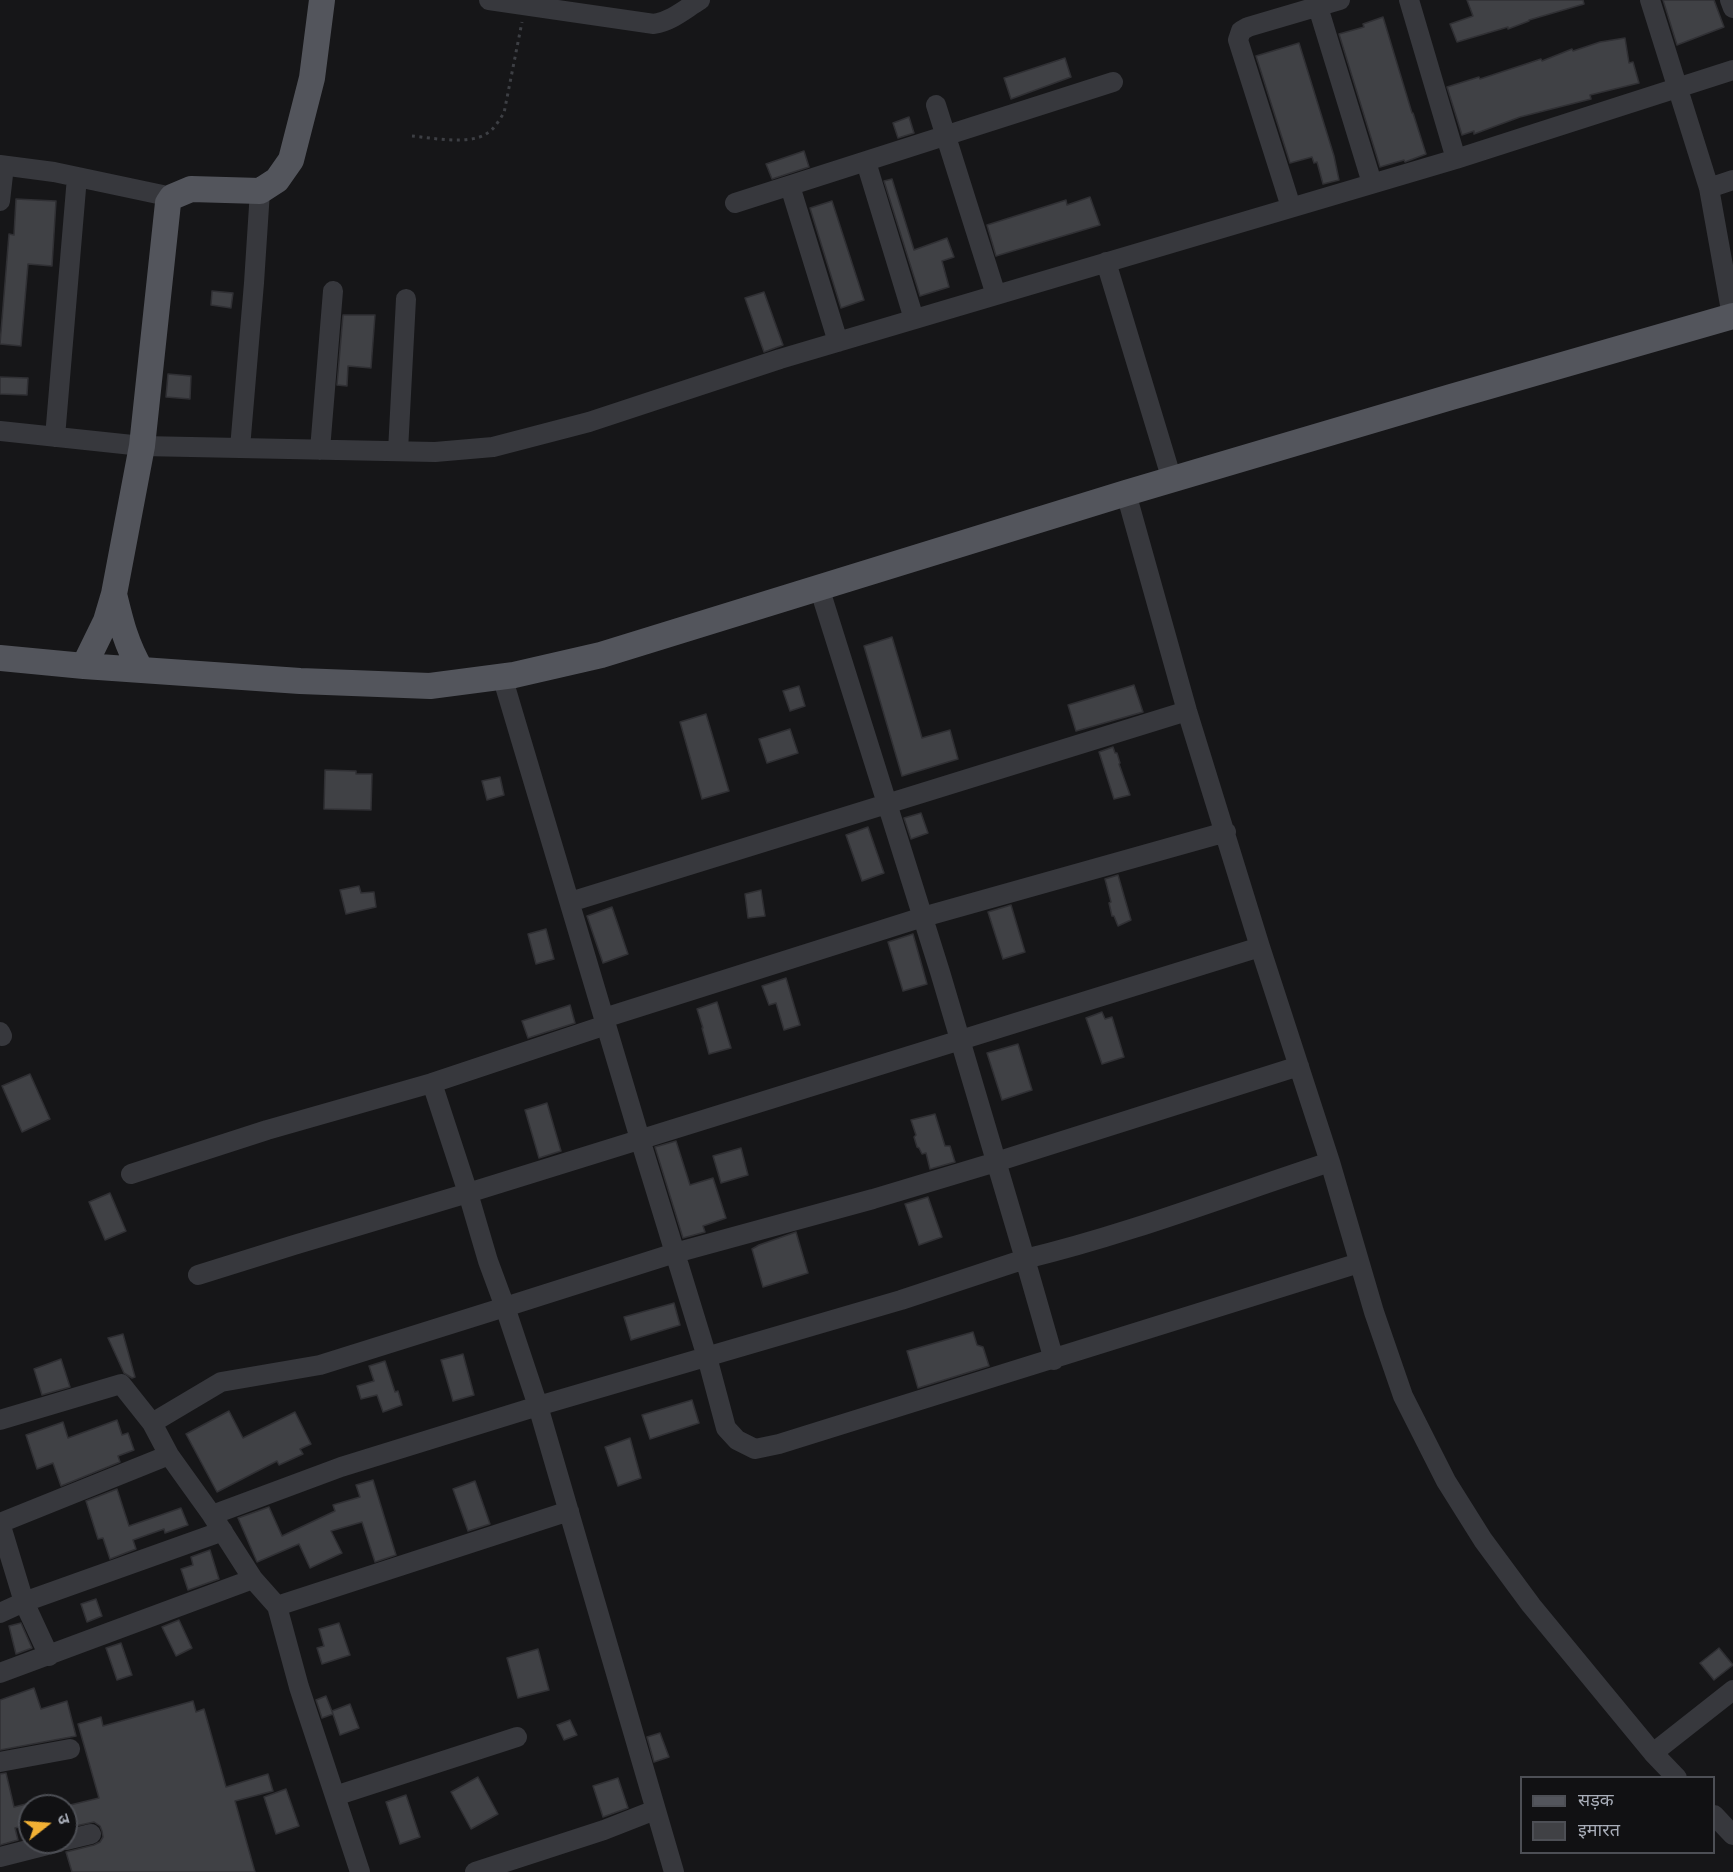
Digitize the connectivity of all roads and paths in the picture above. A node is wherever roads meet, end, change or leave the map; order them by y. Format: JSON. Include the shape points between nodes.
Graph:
{"nodes":[{"id":1,"x":322,"y":0,"type":"edge"},
{"id":2,"x":489,"y":0,"type":"edge"},
{"id":3,"x":578,"y":0,"type":"edge"},
{"id":4,"x":700,"y":0,"type":"edge"},
{"id":5,"x":1340,"y":0,"type":"edge"},
{"id":6,"x":1409,"y":0,"type":"edge"},
{"id":7,"x":1650,"y":0,"type":"edge"},
{"id":8,"x":1730,"y":0,"type":"edge"},
{"id":9,"x":526,"y":5,"type":"junction"},
{"id":10,"x":674,"y":5,"type":"edge"},
{"id":11,"x":1318,"y":7,"type":"junction"},
{"id":12,"x":1733,"y":8,"type":"edge"},
{"id":13,"x":596,"y":15,"type":"junction"},
{"id":14,"x":1733,"y":70,"type":"edge"},
{"id":15,"x":1113,"y":82,"type":"dead end"},
{"id":16,"x":1678,"y":87,"type":"junction"},
{"id":17,"x":936,"y":105,"type":"dead end"},
{"id":18,"x":412,"y":136,"type":"dead end"},
{"id":19,"x":945,"y":136,"type":"junction"},
{"id":20,"x":1456,"y":159,"type":"junction"},
{"id":21,"x":866,"y":162,"type":"junction"},
{"id":22,"x":2,"y":165,"type":"edge"},
{"id":23,"x":77,"y":177,"type":"junction"},
{"id":24,"x":1733,"y":180,"type":"edge"},
{"id":25,"x":1372,"y":183,"type":"junction"},
{"id":26,"x":790,"y":186,"type":"junction"},
{"id":27,"x":1709,"y":188,"type":"junction"},
{"id":28,"x":260,"y":191,"type":"junction"},
{"id":29,"x":172,"y":197,"type":"junction"},
{"id":30,"x":0,"y":201,"type":"edge"},
{"id":31,"x":735,"y":203,"type":"dead end"},
{"id":32,"x":1291,"y":207,"type":"junction"},
{"id":33,"x":1106,"y":262,"type":"junction"},
{"id":34,"x":333,"y":291,"type":"dead end"},
{"id":35,"x":996,"y":295,"type":"junction"},
{"id":36,"x":406,"y":299,"type":"dead end"},
{"id":37,"x":1732,"y":316,"type":"edge"},
{"id":38,"x":914,"y":319,"type":"junction"},
{"id":39,"x":838,"y":342,"type":"junction"},
{"id":40,"x":0,"y":431,"type":"edge"},
{"id":41,"x":55,"y":437,"type":"junction"},
{"id":42,"x":142,"y":446,"type":"junction"},
{"id":43,"x":240,"y":448,"type":"junction"},
{"id":44,"x":320,"y":450,"type":"junction"},
{"id":45,"x":398,"y":451,"type":"junction"},
{"id":46,"x":1172,"y":480,"type":"junction"},
{"id":47,"x":1126,"y":493,"type":"junction"},
{"id":48,"x":819,"y":587,"type":"junction"},
{"id":49,"x":114,"y":594,"type":"junction"},
{"id":50,"x":0,"y":658,"type":"edge"},
{"id":51,"x":84,"y":666,"type":"junction"},
{"id":52,"x":141,"y":670,"type":"junction"},
{"id":53,"x":502,"y":676,"type":"junction"},
{"id":54,"x":1187,"y":711,"type":"junction"},
{"id":55,"x":887,"y":802,"type":"junction"},
{"id":56,"x":1226,"y":832,"type":"junction"},
{"id":57,"x":570,"y":902,"type":"junction"},
{"id":58,"x":923,"y":917,"type":"junction"},
{"id":59,"x":1260,"y":947,"type":"junction"},
{"id":60,"x":605,"y":1022,"type":"junction"},
{"id":61,"x":960,"y":1041,"type":"junction"},
{"id":62,"x":1299,"y":1066,"type":"junction"},
{"id":63,"x":432,"y":1083,"type":"junction"},
{"id":64,"x":640,"y":1139,"type":"junction"},
{"id":65,"x":996,"y":1162,"type":"junction"},
{"id":66,"x":1330,"y":1162,"type":"junction"},
{"id":67,"x":131,"y":1174,"type":"dead end"},
{"id":68,"x":468,"y":1193,"type":"junction"},
{"id":69,"x":675,"y":1253,"type":"junction"},
{"id":70,"x":1025,"y":1259,"type":"junction"},
{"id":71,"x":1359,"y":1263,"type":"junction"},
{"id":72,"x":198,"y":1275,"type":"dead end"},
{"id":73,"x":505,"y":1307,"type":"junction"},
{"id":74,"x":707,"y":1357,"type":"junction"},
{"id":75,"x":1054,"y":1360,"type":"junction"},
{"id":76,"x":538,"y":1406,"type":"junction"},
{"id":77,"x":0,"y":1420,"type":"edge"},
{"id":78,"x":152,"y":1423,"type":"junction"},
{"id":79,"x":170,"y":1455,"type":"junction"},
{"id":80,"x":569,"y":1511,"type":"junction"},
{"id":81,"x":212,"y":1515,"type":"junction"},
{"id":82,"x":0,"y":1522,"type":"edge"},
{"id":83,"x":223,"y":1532,"type":"junction"},
{"id":84,"x":253,"y":1579,"type":"junction"},
{"id":85,"x":24,"y":1602,"type":"junction"},
{"id":86,"x":277,"y":1606,"type":"junction"},
{"id":87,"x":0,"y":1613,"type":"edge"},
{"id":88,"x":49,"y":1656,"type":"junction"},
{"id":89,"x":0,"y":1673,"type":"edge"},
{"id":90,"x":1733,"y":1690,"type":"edge"},
{"id":91,"x":517,"y":1737,"type":"dead end"},
{"id":92,"x":70,"y":1749,"type":"dead end"},
{"id":93,"x":1653,"y":1753,"type":"junction"},
{"id":94,"x":0,"y":1762,"type":"edge"},
{"id":95,"x":1675,"y":1776,"type":"edge"},
{"id":96,"x":335,"y":1796,"type":"junction"},
{"id":97,"x":655,"y":1810,"type":"junction"},
{"id":98,"x":92,"y":1834,"type":"dead end"},
{"id":99,"x":78,"y":1837,"type":"edge"},
{"id":100,"x":18,"y":1852,"type":"edge"},
{"id":101,"x":0,"y":1857,"type":"edge"},
{"id":102,"x":360,"y":1872,"type":"edge"},
{"id":103,"x":475,"y":1872,"type":"edge"},
{"id":104,"x":674,"y":1872,"type":"edge"}],
"edges":[{"from":1,"to":28,"type":"main road","via":[[312,78],[291,160],[277,180]]},
{"from":2,"to":9,"type":"street"},
{"from":3,"to":13,"type":"street"},
{"from":4,"to":10,"type":"street"},
{"from":5,"to":11,"type":"street"},
{"from":6,"to":20,"type":"street"},
{"from":7,"to":16,"type":"street"},
{"from":8,"to":12,"type":"street"},
{"from":9,"to":13,"type":"street"},
{"from":9,"to":18,"type":"path","via":[[504,113],[498,123],[487,134],[471,140]]},
{"from":10,"to":13,"type":"street","via":[[667,22],[654,24]]},
{"from":11,"to":25,"type":"street"},
{"from":11,"to":32,"type":"street","via":[[1248,27],[1241,31],[1238,40]]},
{"from":14,"to":16,"type":"street"},
{"from":15,"to":19,"type":"street"},
{"from":16,"to":20,"type":"street"},
{"from":16,"to":27,"type":"street"},
{"from":17,"to":19,"type":"street"},
{"from":19,"to":21,"type":"street"},
{"from":19,"to":35,"type":"street"},
{"from":20,"to":25,"type":"street"},
{"from":21,"to":26,"type":"street"},
{"from":21,"to":38,"type":"street"},
{"from":22,"to":23,"type":"street"},
{"from":22,"to":30,"type":"street"},
{"from":23,"to":29,"type":"street"},
{"from":23,"to":41,"type":"street"},
{"from":24,"to":27,"type":"street"},
{"from":25,"to":32,"type":"street"},
{"from":26,"to":31,"type":"street"},
{"from":26,"to":39,"type":"street"},
{"from":27,"to":37,"type":"street"},
{"from":28,"to":29,"type":"main road","via":[[191,189]]},
{"from":28,"to":43,"type":"street"},
{"from":29,"to":42,"type":"main road","via":[[168,203]]},
{"from":32,"to":33,"type":"street"},
{"from":33,"to":35,"type":"street"},
{"from":33,"to":46,"type":"street"},
{"from":34,"to":44,"type":"street"},
{"from":35,"to":38,"type":"street"},
{"from":36,"to":45,"type":"street"},
{"from":37,"to":46,"type":"main road"},
{"from":38,"to":39,"type":"street"},
{"from":39,"to":45,"type":"street","via":[[589,422],[493,447]]},
{"from":40,"to":41,"type":"street"},
{"from":41,"to":42,"type":"street"},
{"from":42,"to":43,"type":"street"},
{"from":42,"to":49,"type":"main road"},
{"from":43,"to":44,"type":"street"},
{"from":44,"to":45,"type":"street"},
{"from":46,"to":47,"type":"main road"},
{"from":47,"to":48,"type":"main road"},
{"from":47,"to":54,"type":"street"},
{"from":48,"to":53,"type":"main road","via":[[601,656]]},
{"from":48,"to":55,"type":"street"},
{"from":49,"to":51,"type":"main road"},
{"from":49,"to":52,"type":"main road","via":[[124,636]]},
{"from":50,"to":51,"type":"main road"},
{"from":51,"to":52,"type":"main road"},
{"from":52,"to":53,"type":"main road","via":[[430,686]]},
{"from":53,"to":57,"type":"street"},
{"from":54,"to":55,"type":"street"},
{"from":54,"to":56,"type":"street"},
{"from":55,"to":57,"type":"street"},
{"from":55,"to":58,"type":"street"},
{"from":56,"to":58,"type":"street"},
{"from":56,"to":59,"type":"street"},
{"from":57,"to":60,"type":"street"},
{"from":58,"to":60,"type":"street"},
{"from":58,"to":61,"type":"street"},
{"from":59,"to":61,"type":"street"},
{"from":59,"to":62,"type":"street"},
{"from":60,"to":63,"type":"street"},
{"from":60,"to":64,"type":"street"},
{"from":61,"to":64,"type":"street"},
{"from":61,"to":65,"type":"street"},
{"from":62,"to":65,"type":"street"},
{"from":62,"to":66,"type":"street"},
{"from":63,"to":67,"type":"street"},
{"from":63,"to":68,"type":"street"},
{"from":64,"to":68,"type":"street"},
{"from":64,"to":69,"type":"street"},
{"from":65,"to":69,"type":"street"},
{"from":65,"to":70,"type":"street"},
{"from":66,"to":70,"type":"street","via":[[1185,1212]]},
{"from":66,"to":71,"type":"street"},
{"from":68,"to":72,"type":"street"},
{"from":68,"to":73,"type":"street"},
{"from":69,"to":73,"type":"street"},
{"from":69,"to":74,"type":"street"},
{"from":70,"to":74,"type":"street"},
{"from":70,"to":75,"type":"street"},
{"from":71,"to":75,"type":"street"},
{"from":71,"to":93,"type":"street","via":[[1403,1396],[1446,1481],[1531,1605]]},
{"from":73,"to":76,"type":"street"},
{"from":73,"to":78,"type":"street","via":[[320,1365],[221,1382]]},
{"from":74,"to":75,"type":"street","via":[[726,1428],[737,1440],[755,1449]]},
{"from":74,"to":76,"type":"street"},
{"from":76,"to":80,"type":"street"},
{"from":76,"to":81,"type":"street","via":[[341,1467]]},
{"from":77,"to":78,"type":"street","via":[[121,1384]]},
{"from":78,"to":79,"type":"street"},
{"from":79,"to":81,"type":"street"},
{"from":79,"to":82,"type":"street"},
{"from":80,"to":86,"type":"street"},
{"from":80,"to":97,"type":"street"},
{"from":81,"to":83,"type":"street"},
{"from":82,"to":85,"type":"street"},
{"from":83,"to":84,"type":"street"},
{"from":83,"to":85,"type":"street"},
{"from":84,"to":86,"type":"street"},
{"from":84,"to":88,"type":"street"},
{"from":85,"to":87,"type":"street"},
{"from":85,"to":88,"type":"street"},
{"from":86,"to":96,"type":"street"},
{"from":88,"to":89,"type":"street"},
{"from":90,"to":93,"type":"street"},
{"from":91,"to":96,"type":"street"},
{"from":92,"to":94,"type":"street"},
{"from":93,"to":95,"type":"street"},
{"from":96,"to":102,"type":"street"},
{"from":97,"to":103,"type":"street"},
{"from":97,"to":104,"type":"street"},
{"from":98,"to":99,"type":"street"},
{"from":100,"to":101,"type":"street"}]}
